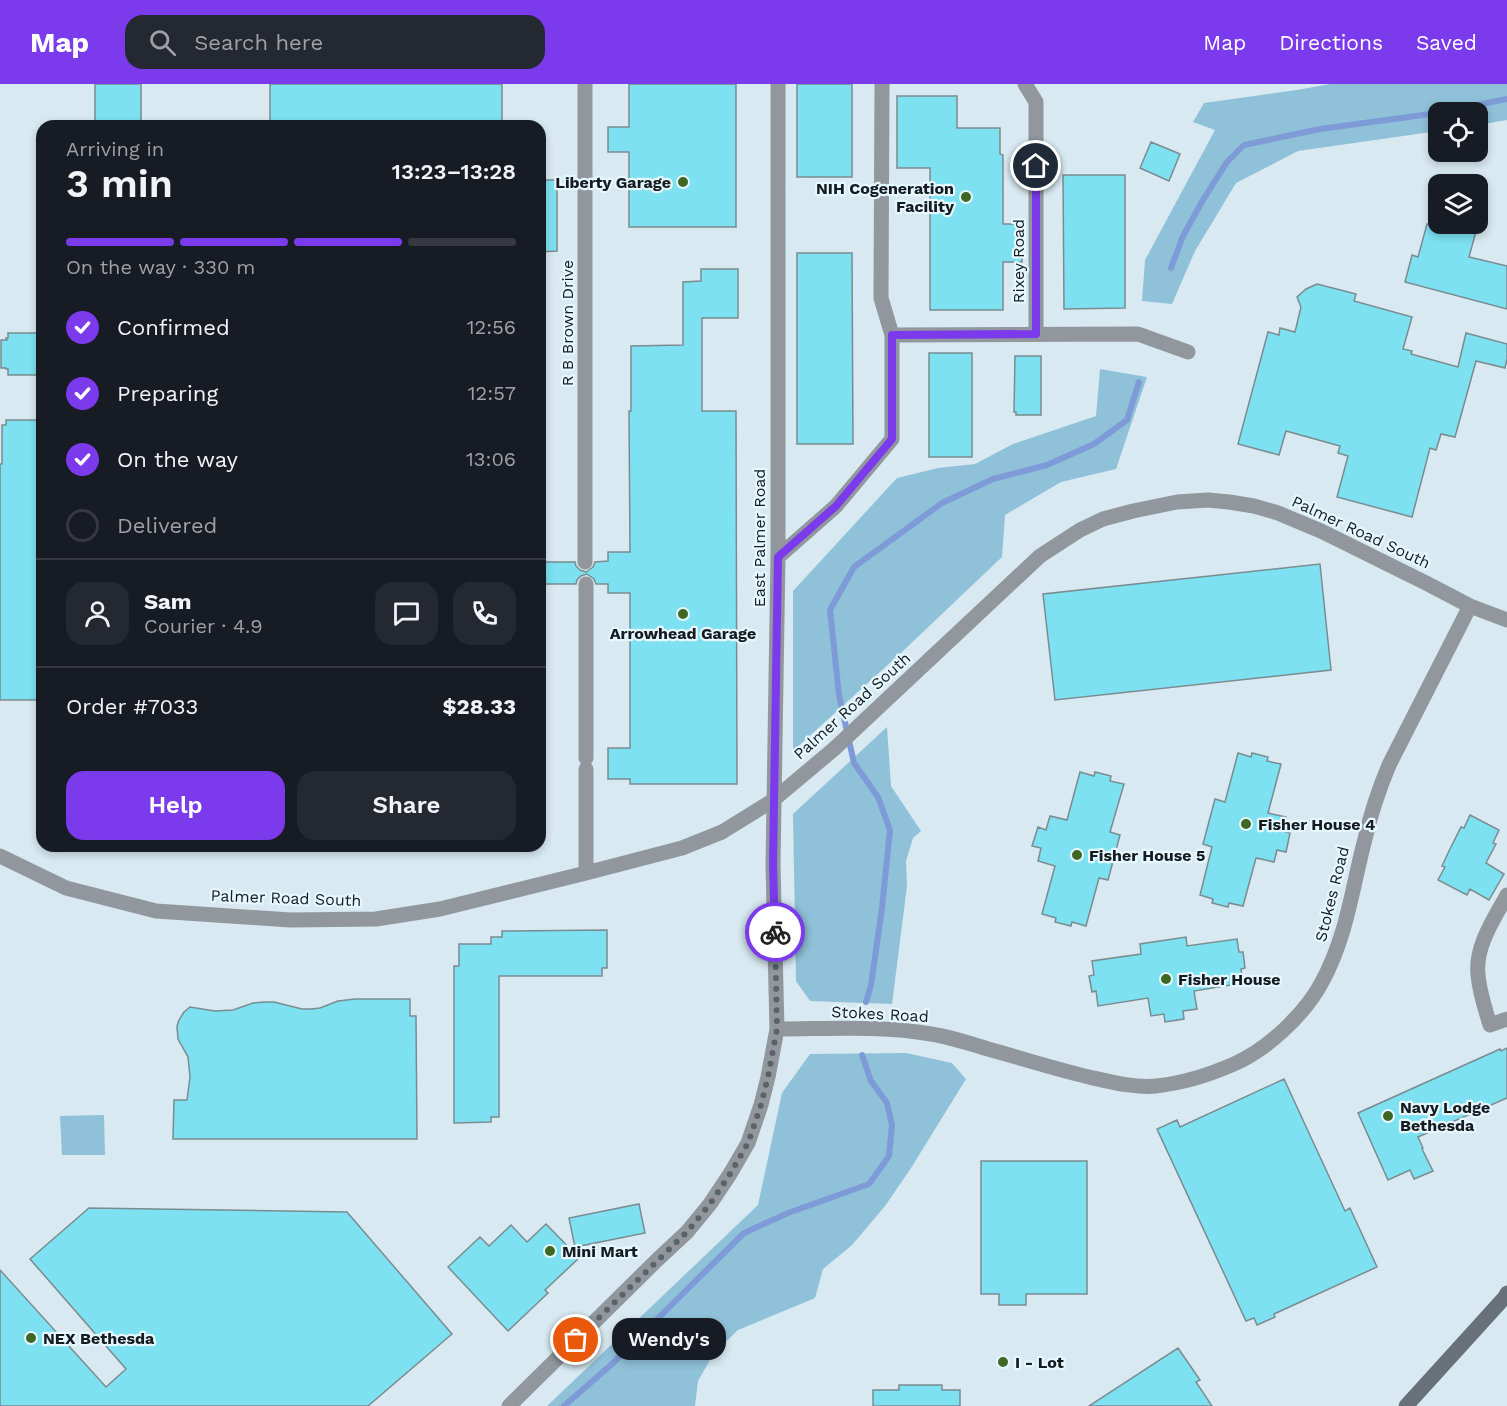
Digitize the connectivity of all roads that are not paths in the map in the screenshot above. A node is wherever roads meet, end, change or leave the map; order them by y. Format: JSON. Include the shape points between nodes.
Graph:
{"nodes":[{"id":1,"x":585,"y":84,"type":"edge"},
{"id":2,"x":778,"y":84,"type":"edge"},
{"id":3,"x":882,"y":84,"type":"edge"},
{"id":4,"x":1025,"y":84,"type":"edge"},
{"id":5,"x":1036,"y":334,"type":"junction"},
{"id":6,"x":892,"y":335,"type":"junction"},
{"id":7,"x":1188,"y":352,"type":"dead end"},
{"id":8,"x":778,"y":557,"type":"junction"},
{"id":9,"x":585,"y":562,"type":"dead end"},
{"id":10,"x":586,"y":584,"type":"dead end"},
{"id":11,"x":1470,"y":606,"type":"junction"},
{"id":12,"x":1507,"y":620,"type":"edge"},
{"id":13,"x":0,"y":856,"type":"edge"},
{"id":14,"x":586,"y":873,"type":"junction"},
{"id":15,"x":1507,"y":895,"type":"edge"},
{"id":16,"x":1507,"y":1019,"type":"edge"},
{"id":17,"x":777,"y":1029,"type":"junction"},
{"id":18,"x":1507,"y":1296,"type":"edge"},
{"id":19,"x":509,"y":1406,"type":"edge"},
{"id":20,"x":1406,"y":1406,"type":"edge"}],
"edges":[{"from":1,"to":9,"type":"street","name":"R B Brown Drive"},
{"from":2,"to":8,"type":"street","name":"East Palmer Road"},
{"from":3,"to":6,"type":"street","via":[[881,298]]},
{"from":4,"to":5,"type":"street","name":"Rixey Road","via":[[1036,102]]},
{"from":5,"to":6,"type":"street"},
{"from":5,"to":7,"type":"street","via":[[1138,334]]},
{"from":6,"to":8,"type":"street","via":[[892,439],[836,506]]},
{"from":8,"to":17,"type":"street","name":"East Palmer Road","via":[[773,865]]},
{"from":10,"to":14,"type":"street"},
{"from":11,"to":12,"type":"street","name":"Palmer Road South"},
{"from":11,"to":14,"type":"street","name":"Palmer Road South","bridge":true,"via":[[1321,531],[1254,506],[1208,500],[1177,502],[1103,519],[1040,556],[834,749],[772,801],[722,832],[682,848]]},
{"from":11,"to":17,"type":"street","name":"Stokes Road","via":[[1389,765],[1365,839],[1341,940],[1323,980],[1294,1019],[1250,1056],[1185,1082],[1136,1086],[1067,1072],[932,1034]]},
{"from":13,"to":14,"type":"street","name":"Palmer Road South","via":[[66,888],[156,911],[290,920],[376,919],[440,909]]},
{"from":15,"to":16,"type":"street","via":[[1487,931],[1478,972],[1490,1025]]},
{"from":17,"to":19,"type":"street","name":"East Palmer Road","via":[[768,1077],[748,1143],[725,1182],[687,1232]]},
{"from":18,"to":20,"type":"main road"}]}
